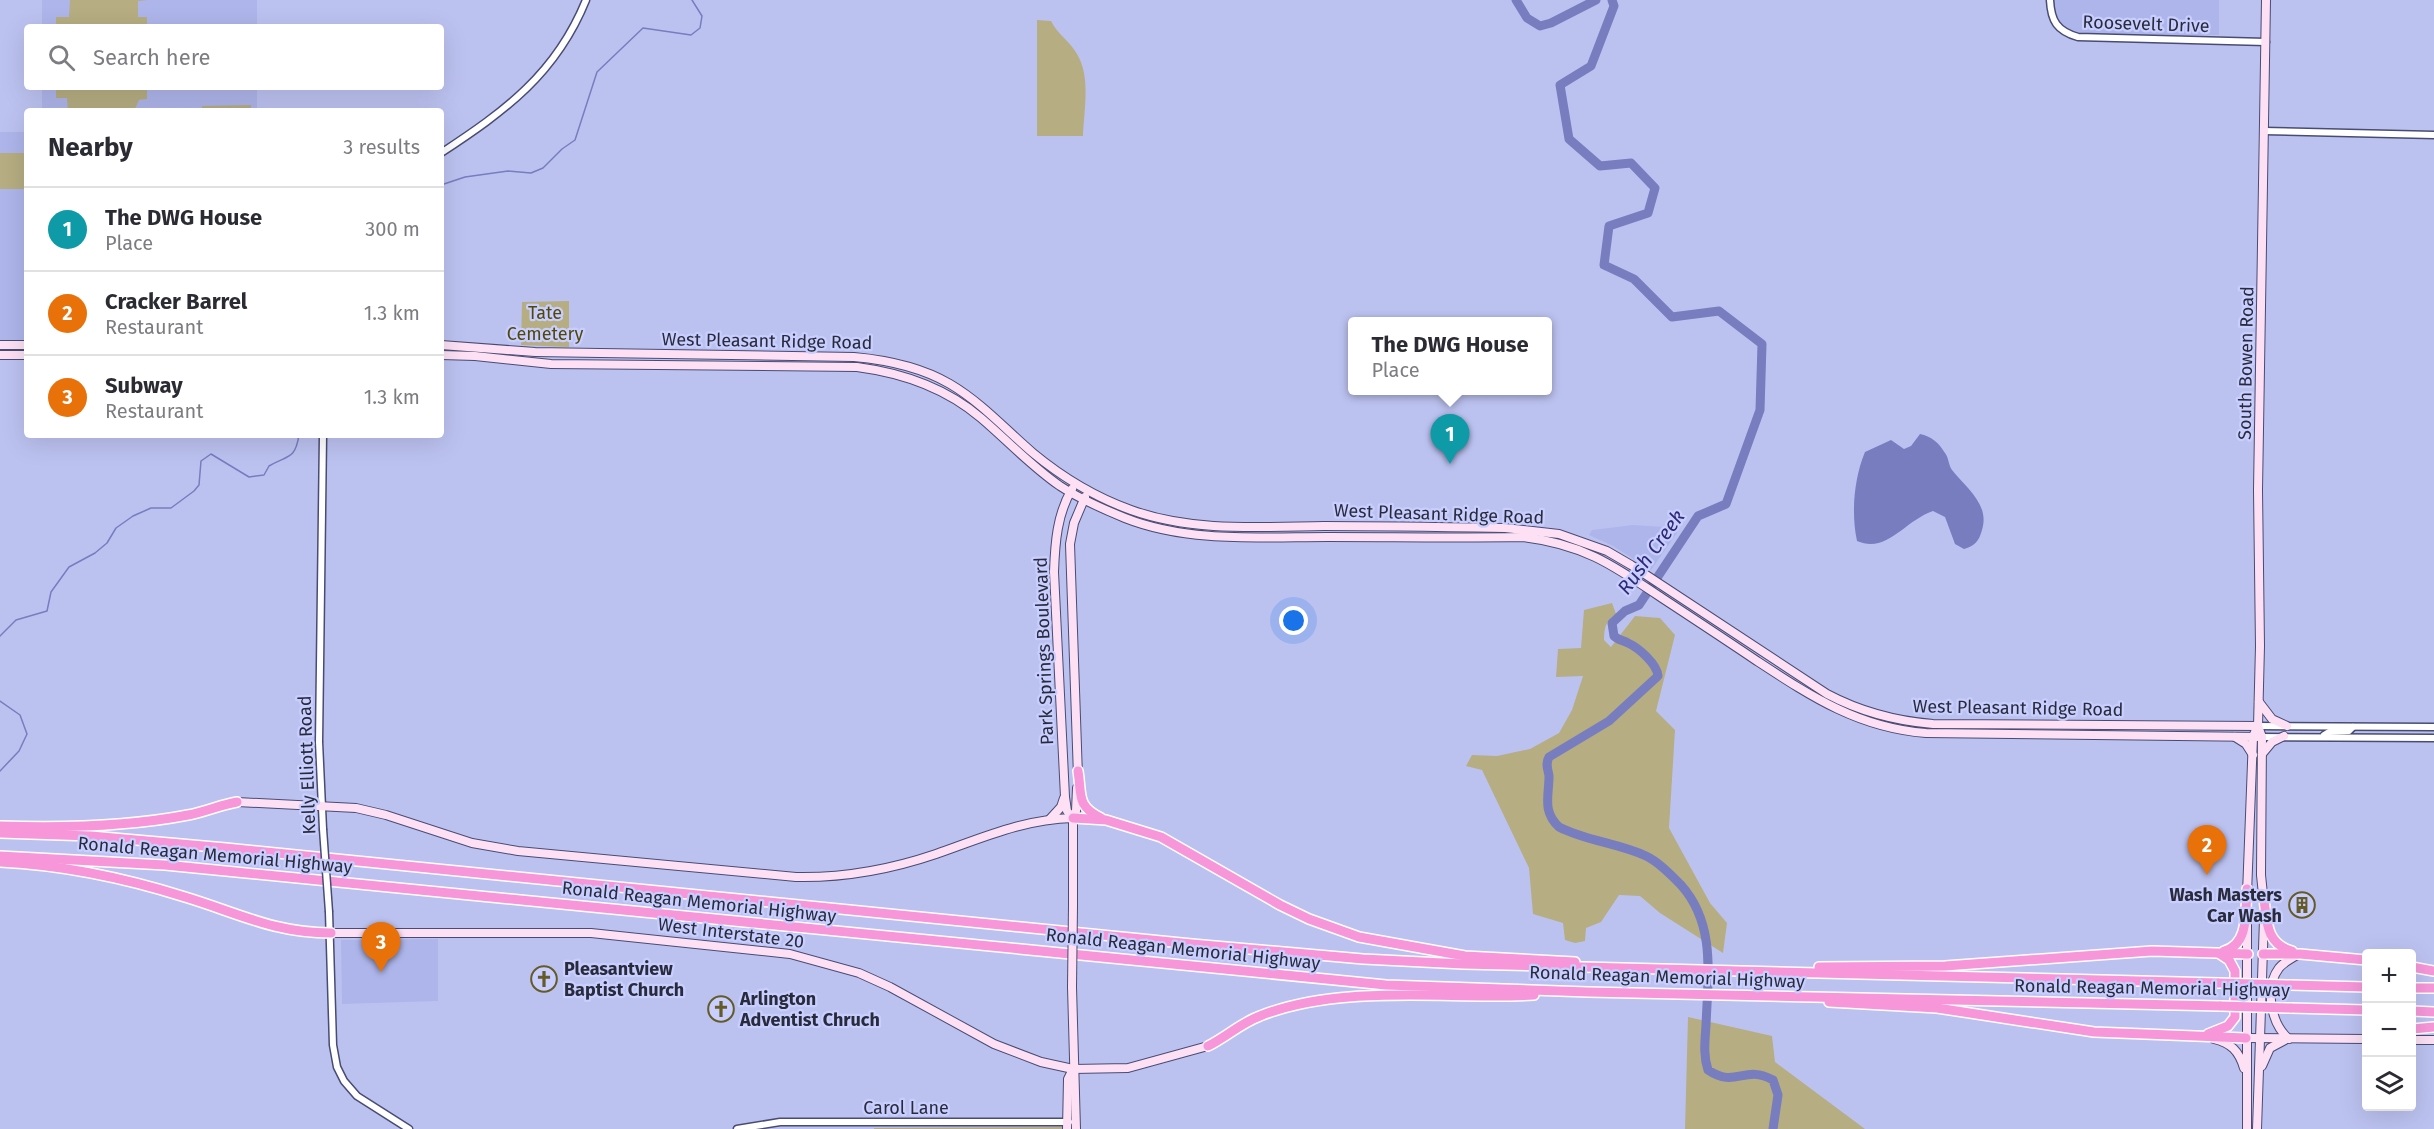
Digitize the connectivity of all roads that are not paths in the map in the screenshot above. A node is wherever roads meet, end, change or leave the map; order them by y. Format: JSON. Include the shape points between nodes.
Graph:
{"nodes":[{"id":1,"x":586,"y":0,"type":"edge"},
{"id":2,"x":2050,"y":0,"type":"edge"},
{"id":3,"x":2265,"y":0,"type":"edge"},
{"id":4,"x":2266,"y":42,"type":"junction"},
{"id":5,"x":2264,"y":131,"type":"junction"},
{"id":6,"x":2434,"y":135,"type":"edge"},
{"id":7,"x":444,"y":151,"type":"edge"},
{"id":8,"x":0,"y":345,"type":"edge"},
{"id":9,"x":24,"y":345,"type":"edge"},
{"id":10,"x":444,"y":345,"type":"edge"},
{"id":11,"x":0,"y":355,"type":"edge"},
{"id":12,"x":444,"y":355,"type":"edge"},
{"id":13,"x":24,"y":356,"type":"edge"},
{"id":14,"x":323,"y":438,"type":"edge"},
{"id":15,"x":1054,"y":481,"type":"junction"},
{"id":16,"x":1075,"y":484,"type":"junction"},
{"id":17,"x":1088,"y":490,"type":"junction"},
{"id":18,"x":1070,"y":491,"type":"junction"},
{"id":19,"x":1084,"y":499,"type":"junction"},
{"id":20,"x":1064,"y":507,"type":"junction"},
{"id":21,"x":1103,"y":508,"type":"junction"},
{"id":22,"x":1073,"y":525,"type":"junction"},
{"id":23,"x":2259,"y":702,"type":"junction"},
{"id":24,"x":2258,"y":726,"type":"junction"},
{"id":25,"x":2287,"y":726,"type":"junction"},
{"id":26,"x":2353,"y":727,"type":"junction"},
{"id":27,"x":2434,"y":727,"type":"edge"},
{"id":28,"x":2233,"y":736,"type":"junction"},
{"id":29,"x":2284,"y":736,"type":"junction"},
{"id":30,"x":2323,"y":736,"type":"junction"},
{"id":31,"x":2258,"y":737,"type":"junction"},
{"id":32,"x":2434,"y":738,"type":"edge"},
{"id":33,"x":1062,"y":740,"type":"junction"},
{"id":34,"x":2257,"y":755,"type":"junction"},
{"id":35,"x":1078,"y":771,"type":"junction"},
{"id":36,"x":1065,"y":797,"type":"junction"},
{"id":37,"x":237,"y":802,"type":"joint"},
{"id":38,"x":322,"y":806,"type":"junction"},
{"id":39,"x":1073,"y":818,"type":"junction"},
{"id":40,"x":1050,"y":819,"type":"junction"},
{"id":41,"x":1106,"y":820,"type":"junction"},
{"id":42,"x":0,"y":826,"type":"edge"},
{"id":43,"x":2261,"y":826,"type":"junction"},
{"id":44,"x":2251,"y":828,"type":"junction"},
{"id":45,"x":0,"y":833,"type":"edge"},
{"id":46,"x":0,"y":856,"type":"edge"},
{"id":47,"x":0,"y":862,"type":"edge"},
{"id":48,"x":2247,"y":888,"type":"junction"},
{"id":49,"x":2264,"y":899,"type":"junction"},
{"id":50,"x":331,"y":933,"type":"junction"},
{"id":51,"x":2207,"y":952,"type":"junction"},
{"id":52,"x":2219,"y":953,"type":"junction"},
{"id":53,"x":2248,"y":954,"type":"junction"},
{"id":54,"x":2262,"y":954,"type":"junction"},
{"id":55,"x":2300,"y":954,"type":"junction"},
{"id":56,"x":2362,"y":960,"type":"edge"},
{"id":57,"x":1632,"y":967,"type":"junction"},
{"id":58,"x":2416,"y":969,"type":"edge"},
{"id":59,"x":1754,"y":970,"type":"junction"},
{"id":60,"x":2434,"y":971,"type":"edge"},
{"id":61,"x":2362,"y":987,"type":"edge"},
{"id":62,"x":2416,"y":988,"type":"edge"},
{"id":63,"x":2434,"y":988,"type":"edge"},
{"id":64,"x":1588,"y":992,"type":"junction"},
{"id":65,"x":1776,"y":997,"type":"junction"},
{"id":66,"x":2362,"y":1010,"type":"edge"},
{"id":67,"x":2416,"y":1011,"type":"edge"},
{"id":68,"x":2434,"y":1011,"type":"edge"},
{"id":69,"x":1250,"y":1020,"type":"junction"},
{"id":70,"x":2434,"y":1027,"type":"edge"},
{"id":71,"x":2416,"y":1029,"type":"edge"},
{"id":72,"x":1252,"y":1031,"type":"dead end"},
{"id":73,"x":2203,"y":1037,"type":"junction"},
{"id":74,"x":2246,"y":1038,"type":"junction"},
{"id":75,"x":2261,"y":1038,"type":"junction"},
{"id":76,"x":2289,"y":1039,"type":"junction"},
{"id":77,"x":2362,"y":1040,"type":"edge"},
{"id":78,"x":2416,"y":1040,"type":"edge"},
{"id":79,"x":2434,"y":1040,"type":"edge"},
{"id":80,"x":1208,"y":1046,"type":"joint"},
{"id":81,"x":1073,"y":1069,"type":"junction"},
{"id":82,"x":2260,"y":1073,"type":"junction"},
{"id":83,"x":2246,"y":1076,"type":"junction"},
{"id":84,"x":1071,"y":1126,"type":"edge"},
{"id":85,"x":409,"y":1129,"type":"edge"},
{"id":86,"x":737,"y":1129,"type":"edge"},
{"id":87,"x":2247,"y":1129,"type":"edge"},
{"id":88,"x":2257,"y":1129,"type":"edge"}],
"edges":[{"from":1,"to":7,"type":"street","via":[[555,57],[534,82],[503,110]]},
{"from":2,"to":4,"type":"street","name":"Roosevelt Drive","via":[[2055,24],[2078,37]]},
{"from":3,"to":4,"type":"main road","name":"South Bowen Road"},
{"from":4,"to":5,"type":"main road","name":"South Bowen Road"},
{"from":5,"to":6,"type":"street"},
{"from":5,"to":23,"type":"main road","name":"South Bowen Road"},
{"from":8,"to":9,"type":"main road"},
{"from":10,"to":16,"type":"main road","name":"West Pleasant Ridge Road","via":[[535,352],[855,357],[902,364],[948,382],[989,410],[1032,451]]},
{"from":11,"to":13,"type":"main road"},
{"from":12,"to":15,"type":"main road","name":"West Pleasant Ridge Road","via":[[551,364],[884,370],[951,397],[981,417]]},
{"from":14,"to":38,"type":"street","name":"Kelly Elliott Road","via":[[319,742]]},
{"from":15,"to":18,"type":"main road","name":"West Pleasant Ridge Road"},
{"from":15,"to":20,"type":"main road"},
{"from":16,"to":17,"type":"main road","name":"West Pleasant Ridge Road"},
{"from":16,"to":18,"type":"main road","name":"Park Springs Boulevard"},
{"from":17,"to":19,"type":"main road","name":"Park Springs Boulevard"},
{"from":17,"to":24,"type":"main road","name":"West Pleasant Ridge Road","via":[[1136,512],[1202,525],[1505,528],[1571,536],[1647,575],[1827,694],[1888,718],[1933,724]]},
{"from":18,"to":19,"type":"main road","name":"West Pleasant Ridge Road"},
{"from":18,"to":20,"type":"main road","name":"Park Springs Boulevard"},
{"from":19,"to":21,"type":"main road","name":"West Pleasant Ridge Road"},
{"from":19,"to":22,"type":"main road","name":"Park Springs Boulevard"},
{"from":20,"to":33,"type":"main road","name":"Park Springs Boulevard","via":[[1056,538],[1054,572]]},
{"from":21,"to":22,"type":"main road","via":[[1084,511]]},
{"from":21,"to":28,"type":"main road","name":"West Pleasant Ridge Road","via":[[1149,525],[1212,536],[1523,537],[1564,544],[1616,567],[1814,697],[1845,714],[1892,730]]},
{"from":22,"to":35,"type":"main road","name":"Park Springs Boulevard","via":[[1070,567]]},
{"from":23,"to":24,"type":"main road","name":"South Bowen Road"},
{"from":23,"to":25,"type":"main road","via":[[2271,718]]},
{"from":24,"to":25,"type":"street","name":"West Pleasant Ridge Road"},
{"from":24,"to":31,"type":"main road","name":"South Bowen Road"},
{"from":25,"to":26,"type":"street","name":"West Pleasant Ridge Road"},
{"from":26,"to":27,"type":"street","name":"West Pleasant Ridge Road"},
{"from":26,"to":30,"type":"street"},
{"from":28,"to":31,"type":"main road","name":"West Pleasant Ridge Road"},
{"from":28,"to":34,"type":"main road"},
{"from":29,"to":30,"type":"street","name":"West Pleasant Ridge Road"},
{"from":29,"to":31,"type":"street","name":"West Pleasant Ridge Road"},
{"from":29,"to":34,"type":"main road"},
{"from":30,"to":32,"type":"street","name":"West Pleasant Ridge Road"},
{"from":31,"to":34,"type":"main road","name":"South Bowen Road"},
{"from":33,"to":35,"type":"main road","via":[[1069,765]]},
{"from":33,"to":36,"type":"main road","name":"Park Springs Boulevard"},
{"from":34,"to":43,"type":"main road","name":"South Bowen Road"},
{"from":34,"to":44,"type":"main road","name":"South Bowen Road"},
{"from":35,"to":39,"type":"main road","name":"Park Springs Boulevard"},
{"from":35,"to":41,"type":"highway","via":[[1085,808]]},
{"from":36,"to":39,"type":"main road","name":"Park Springs Boulevard","via":[[1067,811]]},
{"from":36,"to":40,"type":"main road"},
{"from":37,"to":38,"type":"main road"},
{"from":37,"to":42,"type":"highway","via":[[187,815],[140,821]]},
{"from":38,"to":40,"type":"main road","via":[[373,811],[492,847],[832,878],[866,873],[1012,827]]},
{"from":38,"to":50,"type":"street","name":"Kelly Elliott Road","bridge":true},
{"from":39,"to":40,"type":"main road"},
{"from":39,"to":41,"type":"highway"},
{"from":39,"to":81,"type":"main road","name":"Park Springs Boulevard","bridge":true},
{"from":41,"to":57,"type":"highway","via":[[1161,837],[1280,905],[1359,937],[1465,956]]},
{"from":43,"to":44,"type":"main road"},
{"from":43,"to":49,"type":"main road","name":"South Bowen Road"},
{"from":44,"to":48,"type":"main road","name":"South Bowen Road"},
{"from":45,"to":57,"type":"highway","name":"Ronald Reagan Memorial Highway","via":[[226,848],[1363,959]]},
{"from":46,"to":64,"type":"highway","name":"Ronald Reagan Memorial Highway","via":[[165,865],[1347,982]]},
{"from":47,"to":50,"type":"highway","via":[[65,868],[114,878],[186,897],[260,924]]},
{"from":48,"to":51,"type":"highway","via":[[2240,941],[2228,950]]},
{"from":48,"to":53,"type":"main road","name":"South Bowen Road"},
{"from":49,"to":54,"type":"main road","name":"South Bowen Road"},
{"from":49,"to":55,"type":"highway","via":[[2274,942]]},
{"from":50,"to":81,"type":"main road","name":"West Interstate 20","via":[[591,933],[790,954],[859,973],[1016,1054]]},
{"from":50,"to":85,"type":"street","name":"Kelly Elliott Road","via":[[333,1045],[337,1067],[357,1096]]},
{"from":51,"to":52,"type":"highway"},
{"from":51,"to":59,"type":"highway","via":[[2131,952],[1945,966]]},
{"from":52,"to":53,"type":"highway"},
{"from":52,"to":73,"type":"highway","via":[[2235,971],[2235,1017],[2228,1026]]},
{"from":53,"to":54,"type":"main road"},
{"from":53,"to":74,"type":"main road","name":"South Bowen Road"},
{"from":54,"to":55,"type":"highway"},
{"from":54,"to":75,"type":"main road","name":"South Bowen Road"},
{"from":55,"to":56,"type":"highway"},
{"from":55,"to":76,"type":"main road","via":[[2280,967],[2272,990],[2276,1023]]},
{"from":57,"to":59,"type":"highway","name":"Ronald Reagan Memorial Highway"},
{"from":58,"to":60,"type":"highway"},
{"from":59,"to":61,"type":"highway","name":"Ronald Reagan Memorial Highway","bridge":true},
{"from":62,"to":63,"type":"highway"},
{"from":64,"to":65,"type":"highway","name":"Ronald Reagan Memorial Highway"},
{"from":64,"to":69,"type":"highway","via":[[1368,997],[1298,1005]]},
{"from":65,"to":66,"type":"highway","name":"Ronald Reagan Memorial Highway","bridge":true},
{"from":65,"to":73,"type":"highway","via":[[1937,1008],[2094,1032]]},
{"from":67,"to":68,"type":"highway"},
{"from":69,"to":72,"type":"highway"},
{"from":69,"to":80,"type":"highway"},
{"from":70,"to":71,"type":"highway"},
{"from":73,"to":74,"type":"highway"},
{"from":73,"to":83,"type":"main road","via":[[2226,1042],[2238,1052]]},
{"from":74,"to":75,"type":"main road"},
{"from":74,"to":83,"type":"main road","name":"South Bowen Road"},
{"from":75,"to":76,"type":"main road"},
{"from":75,"to":82,"type":"main road","name":"South Bowen Road"},
{"from":76,"to":77,"type":"main road"},
{"from":76,"to":82,"type":"main road","via":[[2270,1048]]},
{"from":78,"to":79,"type":"main road"},
{"from":80,"to":81,"type":"main road","name":"West Interstate 20","via":[[1128,1068]]},
{"from":81,"to":84,"type":"main road","name":"Park Springs Boulevard","via":[[1076,1078]]},
{"from":82,"to":88,"type":"main road","name":"South Bowen Road"},
{"from":83,"to":87,"type":"main road","name":"South Bowen Road"},
{"from":84,"to":86,"type":"street","name":"Carol Lane","via":[[780,1122]]}]}
